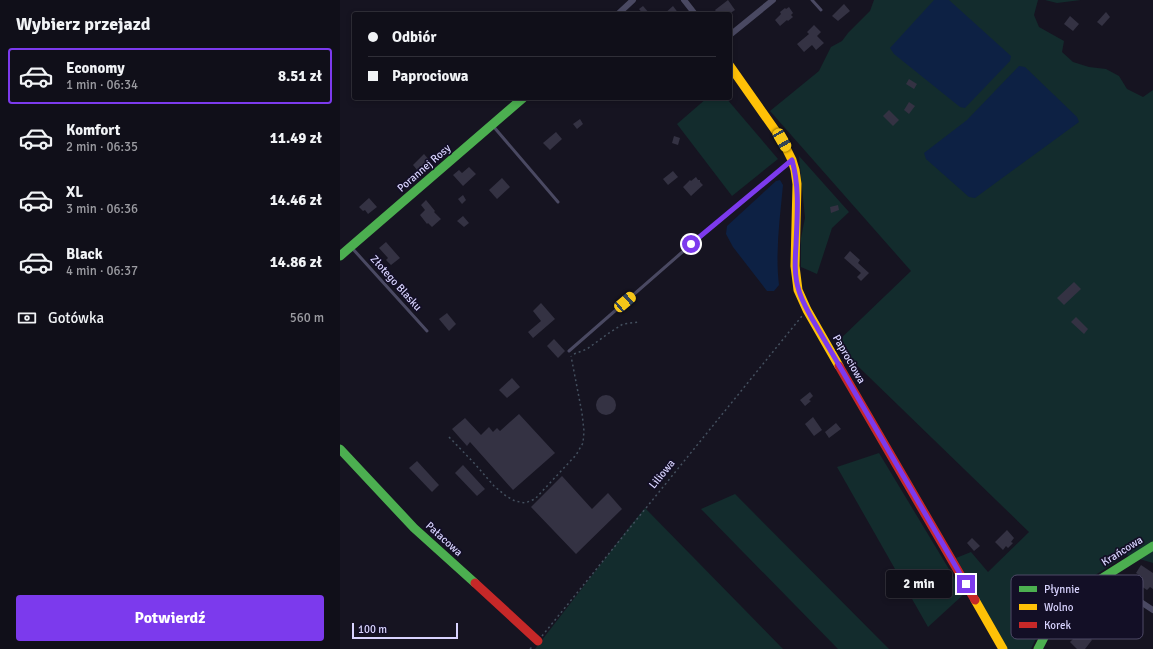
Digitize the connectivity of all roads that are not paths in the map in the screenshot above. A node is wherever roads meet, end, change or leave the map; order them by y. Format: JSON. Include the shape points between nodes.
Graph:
{"nodes":[{"id":1,"x":633,"y":0,"type":"edge"},
{"id":2,"x":684,"y":0,"type":"edge"},
{"id":3,"x":773,"y":0,"type":"edge"},
{"id":4,"x":812,"y":0,"type":"edge"},
{"id":5,"x":821,"y":10,"type":"dead end"},
{"id":6,"x":620,"y":12,"type":"edge"},
{"id":7,"x":693,"y":12,"type":"edge"},
{"id":8,"x":732,"y":34,"type":"edge"},
{"id":9,"x":732,"y":69,"type":"edge"},
{"id":10,"x":521,"y":100,"type":"edge"},
{"id":11,"x":492,"y":125,"type":"junction"},
{"id":12,"x":792,"y":160,"type":"junction"},
{"id":13,"x":558,"y":202,"type":"dead end"},
{"id":14,"x":351,"y":247,"type":"junction"},
{"id":15,"x":340,"y":256,"type":"edge"},
{"id":16,"x":427,"y":331,"type":"dead end"},
{"id":17,"x":569,"y":351,"type":"dead end"},
{"id":18,"x":340,"y":449,"type":"edge"},
{"id":19,"x":1153,"y":546,"type":"edge"},
{"id":20,"x":1106,"y":575,"type":"edge"},
{"id":21,"x":1143,"y":603,"type":"edge"},
{"id":22,"x":1153,"y":610,"type":"edge"},
{"id":23,"x":1043,"y":639,"type":"edge"},
{"id":24,"x":538,"y":641,"type":"road end"},
{"id":25,"x":1003,"y":649,"type":"edge"},
{"id":26,"x":1038,"y":649,"type":"edge"}],
"edges":[{"from":1,"to":6,"type":"street"},
{"from":2,"to":7,"type":"street"},
{"from":3,"to":8,"type":"street"},
{"from":4,"to":5,"type":"lane"},
{"from":9,"to":12,"type":"street","name":"Paprociowa","via":[[782,140]]},
{"from":10,"to":11,"type":"street","name":"Porannej Rosy"},
{"from":11,"to":13,"type":"lane"},
{"from":11,"to":14,"type":"street","name":"Porannej Rosy"},
{"from":12,"to":17,"type":"lane"},
{"from":12,"to":25,"type":"street","name":"Paprociowa","via":[[797,184],[795,266],[798,290],[807,310]]},
{"from":14,"to":15,"type":"street","name":"Porannej Rosy"},
{"from":14,"to":16,"type":"lane","name":"Złotego Blasku"},
{"from":18,"to":24,"type":"street","name":"Pałacowa","via":[[414,528]]},
{"from":19,"to":20,"type":"street","name":"Krańcowa"},
{"from":21,"to":22,"type":"street","name":"Krańcowa"},
{"from":23,"to":26,"type":"street","name":"Krańcowa"}]}
